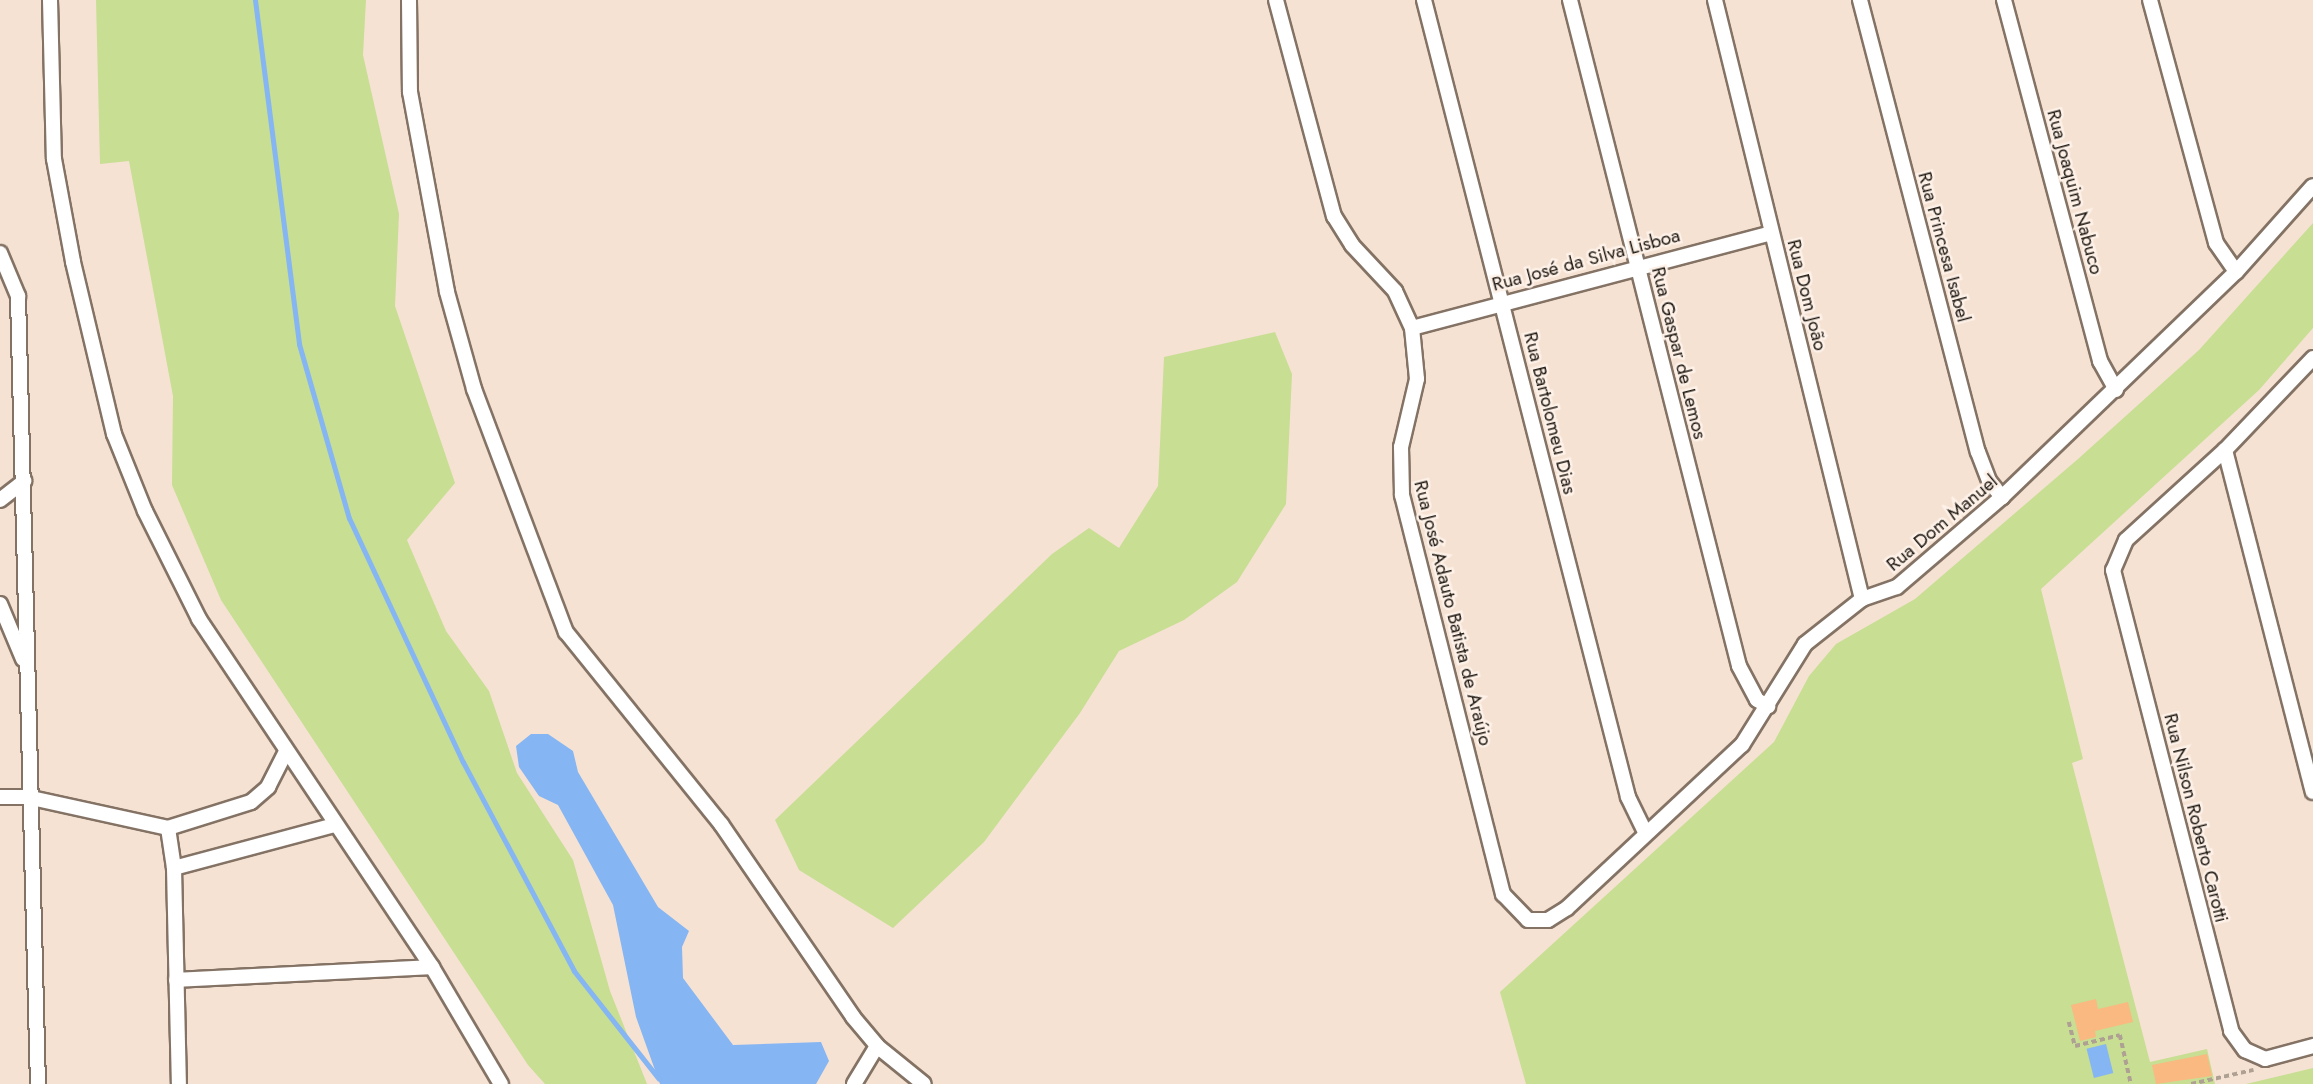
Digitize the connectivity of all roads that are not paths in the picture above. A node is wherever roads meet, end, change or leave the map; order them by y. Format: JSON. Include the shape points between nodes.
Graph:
{"nodes":[{"id":1,"x":50,"y":0,"type":"edge"},
{"id":2,"x":409,"y":0,"type":"edge"},
{"id":3,"x":1276,"y":0,"type":"edge"},
{"id":4,"x":1424,"y":0,"type":"edge"},
{"id":5,"x":1570,"y":0,"type":"edge"},
{"id":6,"x":1715,"y":0,"type":"edge"},
{"id":7,"x":1860,"y":0,"type":"edge"},
{"id":8,"x":2004,"y":0,"type":"edge"},
{"id":9,"x":2150,"y":0,"type":"edge"},
{"id":10,"x":2313,"y":186,"type":"edge"},
{"id":11,"x":1771,"y":233,"type":"junction"},
{"id":12,"x":0,"y":253,"type":"edge"},
{"id":13,"x":1637,"y":266,"type":"junction"},
{"id":14,"x":2236,"y":272,"type":"junction"},
{"id":15,"x":1502,"y":302,"type":"junction"},
{"id":16,"x":1412,"y":328,"type":"junction"},
{"id":17,"x":2313,"y":358,"type":"edge"},
{"id":18,"x":2116,"y":390,"type":"junction"},
{"id":19,"x":2225,"y":450,"type":"junction"},
{"id":20,"x":24,"y":481,"type":"junction"},
{"id":21,"x":2002,"y":497,"type":"junction"},
{"id":22,"x":0,"y":500,"type":"edge"},
{"id":23,"x":1862,"y":599,"type":"junction"},
{"id":24,"x":0,"y":604,"type":"edge"},
{"id":25,"x":27,"y":667,"type":"junction"},
{"id":26,"x":1768,"y":706,"type":"junction"},
{"id":27,"x":285,"y":754,"type":"junction"},
{"id":28,"x":2313,"y":792,"type":"edge"},
{"id":29,"x":0,"y":797,"type":"edge"},
{"id":30,"x":27,"y":797,"type":"junction"},
{"id":31,"x":334,"y":825,"type":"junction"},
{"id":32,"x":167,"y":828,"type":"junction"},
{"id":33,"x":1645,"y":832,"type":"junction"},
{"id":34,"x":174,"y":868,"type":"junction"},
{"id":35,"x":1528,"y":920,"type":"joint"},
{"id":36,"x":432,"y":967,"type":"junction"},
{"id":37,"x":176,"y":980,"type":"junction"},
{"id":38,"x":877,"y":1046,"type":"junction"},
{"id":39,"x":2313,"y":1046,"type":"edge"},
{"id":40,"x":37,"y":1084,"type":"edge"},
{"id":41,"x":179,"y":1084,"type":"edge"},
{"id":42,"x":501,"y":1084,"type":"edge"},
{"id":43,"x":854,"y":1084,"type":"edge"},
{"id":44,"x":923,"y":1084,"type":"edge"}],
"edges":[{"from":1,"to":27,"type":"street","via":[[54,159],[114,433],[145,511],[199,619]]},
{"from":2,"to":38,"type":"street","via":[[410,92],[447,292],[474,389],[566,632],[721,824],[831,987]]},
{"from":3,"to":16,"type":"street","name":"Rua José Adauto Batista de Araújo","via":[[1334,216],[1352,245],[1395,291]]},
{"from":4,"to":15,"type":"street","name":"Rua Bartolomeu Dias"},
{"from":5,"to":13,"type":"street","name":"Rua Gaspar de Lemos"},
{"from":6,"to":11,"type":"street","name":"Rua Dom João"},
{"from":7,"to":21,"type":"street","name":"Rua Princesa Isabel","via":[[1978,452],[1989,481]]},
{"from":8,"to":18,"type":"street","name":"Rua Joaquim Nabuco","via":[[2100,361]]},
{"from":9,"to":14,"type":"street","via":[[2216,243]]},
{"from":10,"to":14,"type":"street","name":"Rua Dom Manuel"},
{"from":11,"to":13,"type":"street","name":"Rua José da Silva Lisboa"},
{"from":11,"to":23,"type":"street","name":"Rua Dom João"},
{"from":12,"to":20,"type":"street","via":[[18,296]]},
{"from":13,"to":15,"type":"street","name":"Rua José da Silva Lisboa"},
{"from":13,"to":26,"type":"street","name":"Rua Gaspar de Lemos","via":[[1739,666],[1757,699]]},
{"from":14,"to":18,"type":"street","name":"Rua Dom Manuel"},
{"from":15,"to":16,"type":"street","name":"Rua José da Silva Lisboa"},
{"from":15,"to":33,"type":"street","name":"Rua Bartolomeu Dias","via":[[1628,797]]},
{"from":16,"to":35,"type":"street","name":"Rua José Adauto Batista de Araújo","via":[[1417,379],[1401,447],[1402,495],[1503,894]]},
{"from":17,"to":19,"type":"street"},
{"from":18,"to":21,"type":"street","name":"Rua Dom Manuel"},
{"from":19,"to":28,"type":"street"},
{"from":19,"to":39,"type":"street","name":"Rua Nilson Roberto Carotti","via":[[2126,540],[2113,570],[2231,1031],[2245,1050],[2265,1059]]},
{"from":20,"to":22,"type":"street"},
{"from":20,"to":25,"type":"street"},
{"from":21,"to":23,"type":"street","name":"Rua Dom Manuel","via":[[1897,587]]},
{"from":23,"to":26,"type":"street","name":"Rua Dom Manuel","via":[[1805,644]]},
{"from":24,"to":25,"type":"street"},
{"from":25,"to":30,"type":"street"},
{"from":26,"to":33,"type":"street","name":"Rua Dom Manuel","via":[[1742,745]]},
{"from":27,"to":31,"type":"street"},
{"from":27,"to":32,"type":"street","via":[[268,787],[251,802]]},
{"from":29,"to":30,"type":"street"},
{"from":30,"to":32,"type":"street"},
{"from":30,"to":40,"type":"street"},
{"from":31,"to":34,"type":"street"},
{"from":31,"to":36,"type":"street"},
{"from":32,"to":34,"type":"street"},
{"from":33,"to":35,"type":"street","name":"Rua Dom Manuel","via":[[1567,908],[1548,920]]},
{"from":34,"to":37,"type":"street"},
{"from":36,"to":37,"type":"street"},
{"from":36,"to":42,"type":"street"},
{"from":37,"to":41,"type":"street"},
{"from":38,"to":43,"type":"street"},
{"from":38,"to":44,"type":"street"}]}
